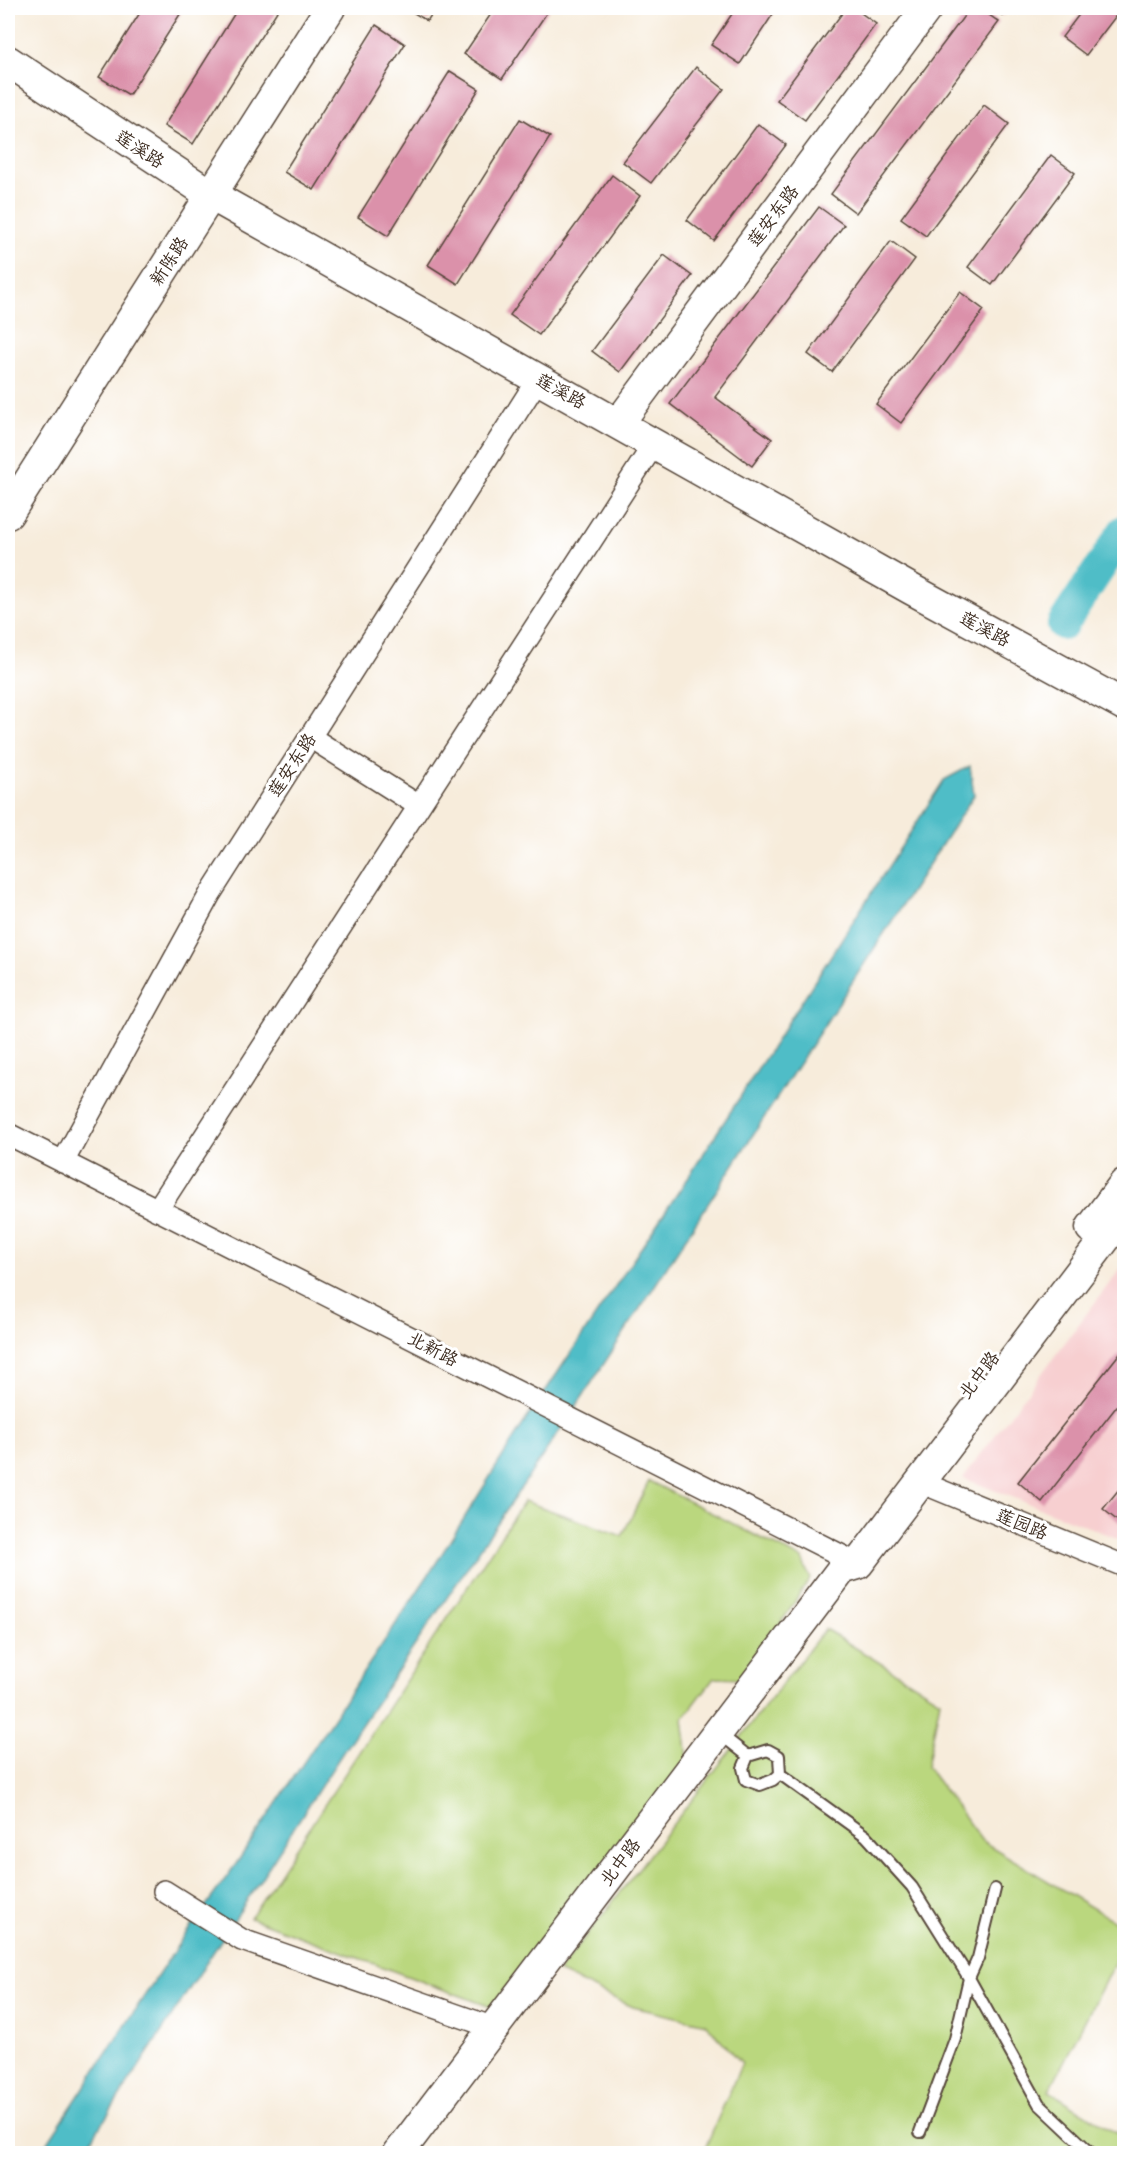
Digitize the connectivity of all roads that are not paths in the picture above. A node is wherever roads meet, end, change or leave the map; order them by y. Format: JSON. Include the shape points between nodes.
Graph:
{"nodes":[{"id":1,"x":330,"y":8,"type":"edge"},
{"id":2,"x":927,"y":8,"type":"edge"},
{"id":3,"x":18,"y":68,"type":"edge"},
{"id":4,"x":211,"y":195,"type":"junction"},
{"id":5,"x":538,"y":379,"type":"junction"},
{"id":6,"x":618,"y":424,"type":"junction"},
{"id":7,"x":654,"y":444,"type":"junction"},
{"id":8,"x":8,"y":514,"type":"edge"},
{"id":9,"x":1125,"y":705,"type":"edge"},
{"id":10,"x":310,"y":737,"type":"junction"},
{"id":11,"x":419,"y":806,"type":"junction"},
{"id":12,"x":8,"y":1134,"type":"edge"},
{"id":13,"x":63,"y":1162,"type":"junction"},
{"id":14,"x":1125,"y":1184,"type":"edge"},
{"id":15,"x":157,"y":1210,"type":"junction"},
{"id":16,"x":1125,"y":1214,"type":"edge"},
{"id":17,"x":920,"y":1482,"type":"junction"},
{"id":18,"x":847,"y":1563,"type":"junction"},
{"id":19,"x":1125,"y":1566,"type":"edge"},
{"id":20,"x":718,"y":1733,"type":"junction"},
{"id":21,"x":748,"y":1756,"type":"junction"},
{"id":22,"x":780,"y":1774,"type":"junction"},
{"id":23,"x":994,"y":1889,"type":"dead end"},
{"id":24,"x":164,"y":1891,"type":"dead end"},
{"id":25,"x":969,"y":1978,"type":"junction"},
{"id":26,"x":494,"y":2028,"type":"junction"},
{"id":27,"x":920,"y":2132,"type":"dead end"},
{"id":28,"x":398,"y":2154,"type":"edge"},
{"id":29,"x":1092,"y":2154,"type":"edge"}],
"edges":[{"from":1,"to":4,"type":"street","name":"新陈路"},
{"from":2,"to":6,"type":"street","name":"莲安东路"},
{"from":3,"to":4,"type":"street","name":"莲溪路"},
{"from":4,"to":5,"type":"street","name":"莲溪路"},
{"from":4,"to":8,"type":"street","name":"新陈路"},
{"from":5,"to":6,"type":"street","name":"莲溪路"},
{"from":5,"to":10,"type":"street","name":"莲安东路"},
{"from":6,"to":7,"type":"street","name":"莲溪路"},
{"from":7,"to":9,"type":"street","name":"莲溪路"},
{"from":7,"to":11,"type":"street"},
{"from":10,"to":11,"type":"street"},
{"from":10,"to":13,"type":"street","name":"莲安东路","via":[[188,931]]},
{"from":11,"to":15,"type":"street"},
{"from":12,"to":13,"type":"street","name":"北新路"},
{"from":13,"to":15,"type":"street","name":"北新路"},
{"from":14,"to":18,"type":"street","name":"北中路"},
{"from":15,"to":18,"type":"street","name":"北新路"},
{"from":16,"to":17,"type":"street","name":"北中路"},
{"from":17,"to":18,"type":"street","name":"北中路"},
{"from":17,"to":19,"type":"street","name":"莲园路"},
{"from":18,"to":20,"type":"street","name":"北中路"},
{"from":20,"to":21,"type":"lane"},
{"from":20,"to":26,"type":"street","name":"北中路"},
{"from":21,"to":22,"type":"lane","via":[[768,1749],[779,1756]]},
{"from":21,"to":22,"type":"lane","via":[[746,1780],[760,1785]]},
{"from":22,"to":25,"type":"lane","via":[[866,1836],[912,1887]]},
{"from":23,"to":25,"type":"lane","via":[[978,1958]]},
{"from":24,"to":26,"type":"street","via":[[229,1934]]},
{"from":25,"to":27,"type":"lane","via":[[955,2039]]},
{"from":25,"to":29,"type":"lane","via":[[1039,2104]]},
{"from":26,"to":28,"type":"street","name":"北中路"}]}
